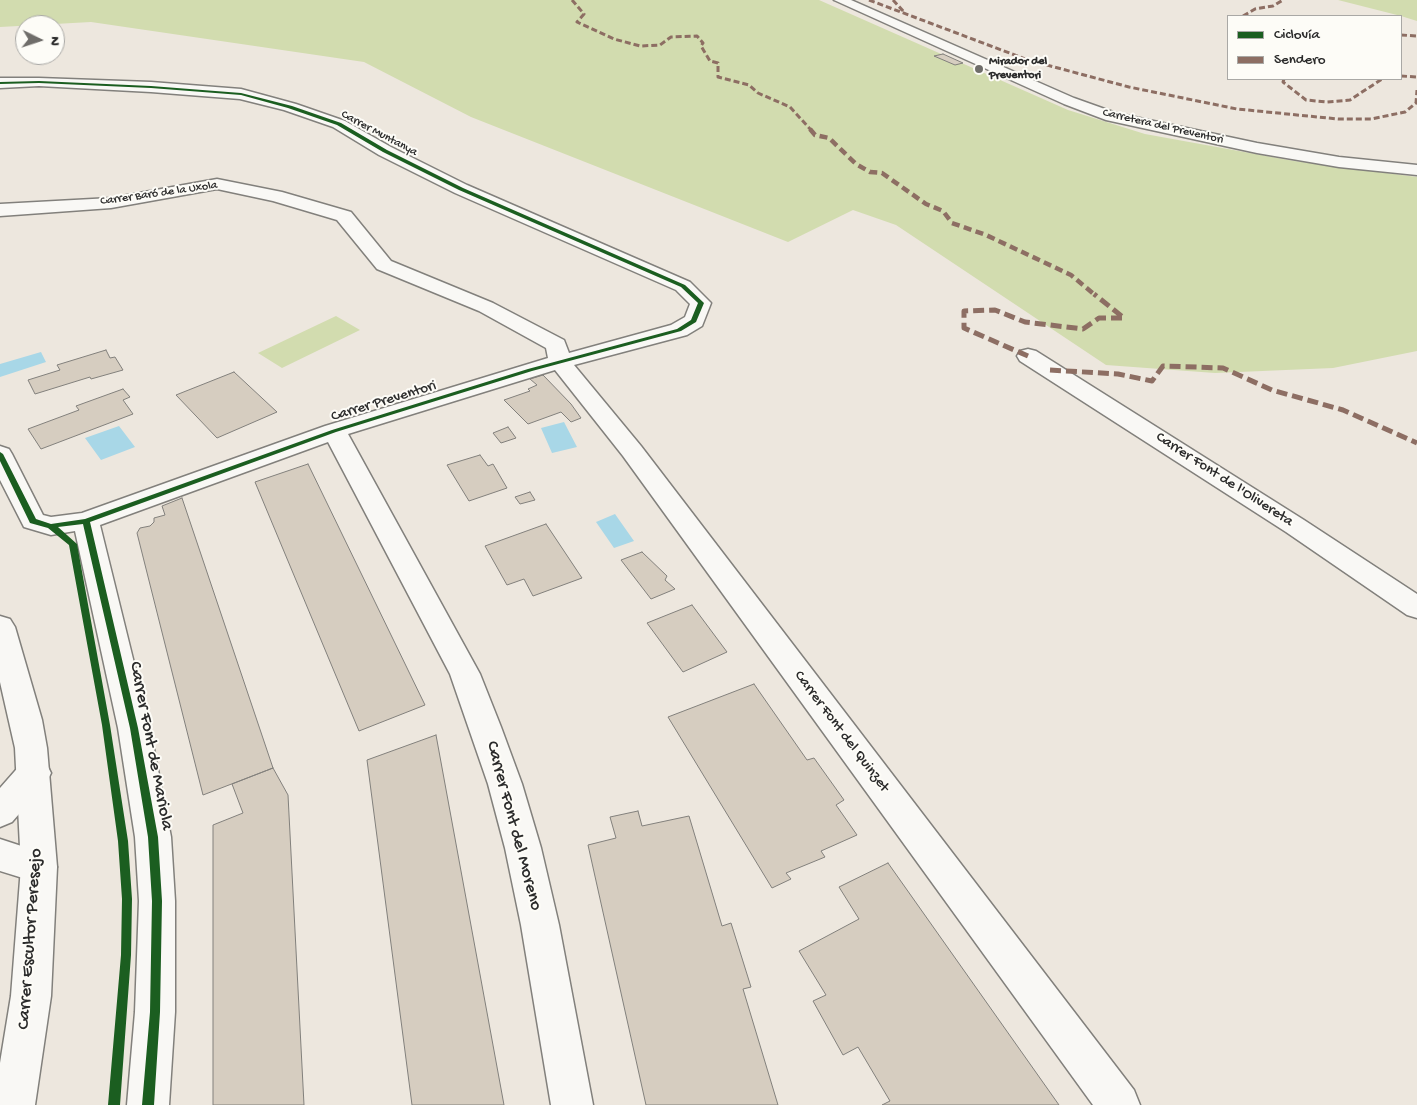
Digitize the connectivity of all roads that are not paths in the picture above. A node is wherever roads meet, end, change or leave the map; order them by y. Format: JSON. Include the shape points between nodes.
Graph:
{"nodes":[{"id":1,"x":840,"y":0,"type":"edge"},
{"id":2,"x":0,"y":83,"type":"edge"},
{"id":3,"x":1417,"y":170,"type":"edge"},
{"id":4,"x":0,"y":210,"type":"edge"},
{"id":5,"x":694,"y":321,"type":"joint"},
{"id":6,"x":1028,"y":356,"type":"dead end"},
{"id":7,"x":560,"y":362,"type":"junction"},
{"id":8,"x":334,"y":431,"type":"junction"},
{"id":9,"x":0,"y":454,"type":"edge"},
{"id":10,"x":86,"y":521,"type":"junction"},
{"id":11,"x":1417,"y":608,"type":"edge"},
{"id":12,"x":0,"y":627,"type":"edge"},
{"id":13,"x":34,"y":773,"type":"junction"},
{"id":14,"x":0,"y":812,"type":"edge"},
{"id":15,"x":0,"y":855,"type":"edge"},
{"id":16,"x":39,"y":867,"type":"junction"},
{"id":17,"x":14,"y":1105,"type":"edge"},
{"id":18,"x":148,"y":1105,"type":"edge"},
{"id":19,"x":572,"y":1105,"type":"edge"},
{"id":20,"x":1119,"y":1105,"type":"edge"}],
"edges":[{"from":1,"to":3,"type":"street","name":"Carretera del Preventori","via":[[1112,117],[1266,150]]},
{"from":2,"to":5,"type":"street","name":"Carrer Muntanya","via":[[151,87],[241,94],[339,124],[385,152],[461,189],[683,286],[701,303]]},
{"from":4,"to":7,"type":"street","name":"Carrer Baró de la Uxola","via":[[111,203],[217,184],[276,196],[344,216],[384,265],[486,306],[556,345]]},
{"from":5,"to":7,"type":"street","name":"Carrer Preventori","via":[[679,330]]},
{"from":6,"to":11,"type":"street","name":"Carrer Font de l'Olivereta"},
{"from":7,"to":8,"type":"street","name":"Carrer Preventori"},
{"from":7,"to":20,"type":"street","name":"Carrer Font del Quinzet","via":[[632,452]]},
{"from":8,"to":10,"type":"street","name":"Carrer Preventori"},
{"from":8,"to":19,"type":"street","name":"Carrer Font del Moreno","via":[[464,674],[488,735],[505,784],[531,887]]},
{"from":9,"to":10,"type":"street","via":[[33,521],[50,526]]},
{"from":10,"to":18,"type":"street","name":"Carrer Font de Mariola","via":[[134,728],[153,837],[157,901],[156,994]]},
{"from":12,"to":13,"type":"street","name":"Carrer Escultor Peresejo","via":[[26,720]]},
{"from":13,"to":14,"type":"street"},
{"from":13,"to":16,"type":"street","name":"Carrer Escultor Peresejo"},
{"from":15,"to":16,"type":"street"},
{"from":16,"to":17,"type":"street","name":"Carrer Escultor Peresejo","via":[[31,996]]}]}
